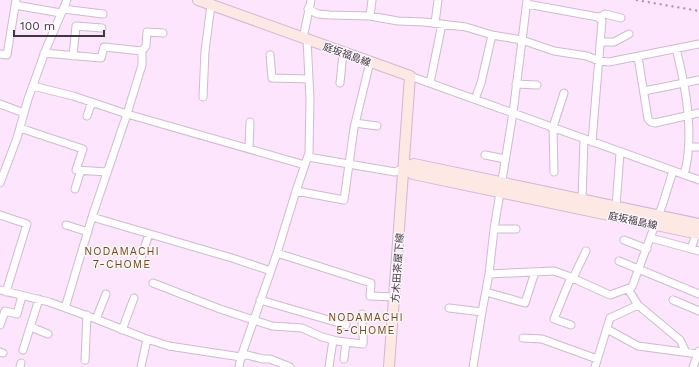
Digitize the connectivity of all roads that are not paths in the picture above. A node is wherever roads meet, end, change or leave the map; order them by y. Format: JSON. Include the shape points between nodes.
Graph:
{"nodes":[{"id":1,"x":67,"y":0,"type":"edge"},
{"id":2,"x":198,"y":0,"type":"edge"},
{"id":3,"x":311,"y":0,"type":"edge"},
{"id":4,"x":372,"y":0,"type":"edge"},
{"id":5,"x":438,"y":0,"type":"edge"},
{"id":6,"x":16,"y":2,"type":"edge"},
{"id":7,"x":527,"y":2,"type":"edge"},
{"id":8,"x":211,"y":4,"type":"junction"},
{"id":9,"x":308,"y":9,"type":"junction"},
{"id":10,"x":62,"y":11,"type":"junction"},
{"id":11,"x":103,"y":14,"type":"dead end"},
{"id":12,"x":370,"y":16,"type":"junction"},
{"id":13,"x":599,"y":18,"type":"junction"},
{"id":14,"x":621,"y":18,"type":"dead end"},
{"id":15,"x":439,"y":24,"type":"junction"},
{"id":16,"x":102,"y":28,"type":"dead end"},
{"id":17,"x":163,"y":33,"type":"dead end"},
{"id":18,"x":629,"y":34,"type":"dead end"},
{"id":19,"x":492,"y":35,"type":"junction"},
{"id":20,"x":305,"y":38,"type":"junction"},
{"id":21,"x":522,"y":40,"type":"junction"},
{"id":22,"x":600,"y":42,"type":"junction"},
{"id":23,"x":699,"y":44,"type":"edge"},
{"id":24,"x":676,"y":49,"type":"junction"},
{"id":25,"x":142,"y":51,"type":"junction"},
{"id":26,"x":44,"y":53,"type":"junction"},
{"id":27,"x":343,"y":53,"type":"junction"},
{"id":28,"x":0,"y":54,"type":"edge"},
{"id":29,"x":270,"y":55,"type":"dead end"},
{"id":30,"x":73,"y":56,"type":"junction"},
{"id":31,"x":638,"y":57,"type":"junction"},
{"id":32,"x":599,"y":61,"type":"junction"},
{"id":33,"x":370,"y":62,"type":"junction"},
{"id":34,"x":410,"y":76,"type":"junction"},
{"id":35,"x":310,"y":79,"type":"junction"},
{"id":36,"x":699,"y":80,"type":"edge"},
{"id":37,"x":340,"y":83,"type":"dead end"},
{"id":38,"x":430,"y":83,"type":"junction"},
{"id":39,"x":516,"y":84,"type":"junction"},
{"id":40,"x":685,"y":84,"type":"junction"},
{"id":41,"x":537,"y":85,"type":"dead end"},
{"id":42,"x":33,"y":86,"type":"junction"},
{"id":43,"x":644,"y":91,"type":"junction"},
{"id":44,"x":564,"y":93,"type":"dead end"},
{"id":45,"x":203,"y":97,"type":"dead end"},
{"id":46,"x":475,"y":99,"type":"junction"},
{"id":47,"x":92,"y":102,"type":"junction"},
{"id":48,"x":0,"y":104,"type":"edge"},
{"id":49,"x":24,"y":113,"type":"junction"},
{"id":50,"x":512,"y":113,"type":"junction"},
{"id":51,"x":699,"y":113,"type":"edge"},
{"id":52,"x":127,"y":114,"type":"junction"},
{"id":53,"x":687,"y":115,"type":"junction"},
{"id":54,"x":87,"y":116,"type":"dead end"},
{"id":55,"x":250,"y":122,"type":"dead end"},
{"id":56,"x":355,"y":123,"type":"junction"},
{"id":57,"x":377,"y":126,"type":"dead end"},
{"id":58,"x":553,"y":127,"type":"junction"},
{"id":59,"x":20,"y":128,"type":"junction"},
{"id":60,"x":588,"y":141,"type":"junction"},
{"id":61,"x":689,"y":147,"type":"junction"},
{"id":62,"x":699,"y":147,"type":"edge"},
{"id":63,"x":249,"y":149,"type":"junction"},
{"id":64,"x":620,"y":153,"type":"junction"},
{"id":65,"x":485,"y":155,"type":"dead end"},
{"id":66,"x":308,"y":157,"type":"junction"},
{"id":67,"x":505,"y":159,"type":"junction"},
{"id":68,"x":349,"y":164,"type":"junction"},
{"id":69,"x":305,"y":165,"type":"junction"},
{"id":70,"x":404,"y":168,"type":"junction"},
{"id":71,"x":81,"y":170,"type":"junction"},
{"id":72,"x":673,"y":171,"type":"junction"},
{"id":73,"x":107,"y":172,"type":"junction"},
{"id":74,"x":554,"y":172,"type":"dead end"},
{"id":75,"x":684,"y":175,"type":"junction"},
{"id":76,"x":699,"y":180,"type":"edge"},
{"id":77,"x":0,"y":184,"type":"edge"},
{"id":78,"x":500,"y":187,"type":"junction"},
{"id":79,"x":75,"y":189,"type":"dead end"},
{"id":80,"x":296,"y":190,"type":"junction"},
{"id":81,"x":582,"y":199,"type":"junction"},
{"id":82,"x":616,"y":206,"type":"junction"},
{"id":83,"x":0,"y":215,"type":"edge"},
{"id":84,"x":92,"y":217,"type":"junction"},
{"id":85,"x":657,"y":220,"type":"junction"},
{"id":86,"x":699,"y":224,"type":"edge"},
{"id":87,"x":66,"y":225,"type":"dead end"},
{"id":88,"x":494,"y":229,"type":"junction"},
{"id":89,"x":516,"y":229,"type":"dead end"},
{"id":90,"x":88,"y":232,"type":"junction"},
{"id":91,"x":149,"y":234,"type":"junction"},
{"id":92,"x":697,"y":234,"type":"edge"},
{"id":93,"x":651,"y":238,"type":"junction"},
{"id":94,"x":624,"y":240,"type":"dead end"},
{"id":95,"x":647,"y":249,"type":"junction"},
{"id":96,"x":691,"y":249,"type":"junction"},
{"id":97,"x":586,"y":251,"type":"dead end"},
{"id":98,"x":699,"y":251,"type":"edge"},
{"id":99,"x":277,"y":253,"type":"junction"},
{"id":100,"x":619,"y":261,"type":"dead end"},
{"id":101,"x":139,"y":264,"type":"dead end"},
{"id":102,"x":639,"y":269,"type":"junction"},
{"id":103,"x":270,"y":270,"type":"junction"},
{"id":104,"x":535,"y":272,"type":"junction"},
{"id":105,"x":489,"y":274,"type":"junction"},
{"id":106,"x":572,"y":277,"type":"junction"},
{"id":107,"x":153,"y":283,"type":"dead end"},
{"id":108,"x":628,"y":289,"type":"junction"},
{"id":109,"x":3,"y":291,"type":"edge"},
{"id":110,"x":486,"y":292,"type":"junction"},
{"id":111,"x":106,"y":294,"type":"dead end"},
{"id":112,"x":699,"y":294,"type":"edge"},
{"id":113,"x":22,"y":296,"type":"junction"},
{"id":114,"x":394,"y":297,"type":"junction"},
{"id":115,"x":134,"y":298,"type":"dead end"},
{"id":116,"x":39,"y":300,"type":"junction"},
{"id":117,"x":260,"y":300,"type":"junction"},
{"id":118,"x":673,"y":300,"type":"dead end"},
{"id":119,"x":638,"y":305,"type":"junction"},
{"id":120,"x":65,"y":308,"type":"junction"},
{"id":121,"x":449,"y":308,"type":"dead end"},
{"id":122,"x":699,"y":311,"type":"edge"},
{"id":123,"x":482,"y":312,"type":"junction"},
{"id":124,"x":362,"y":314,"type":"dead end"},
{"id":125,"x":87,"y":315,"type":"junction"},
{"id":126,"x":96,"y":319,"type":"junction"},
{"id":127,"x":254,"y":320,"type":"junction"},
{"id":128,"x":0,"y":325,"type":"edge"},
{"id":129,"x":572,"y":325,"type":"dead end"},
{"id":130,"x":346,"y":326,"type":"dead end"},
{"id":131,"x":31,"y":327,"type":"junction"},
{"id":132,"x":606,"y":329,"type":"junction"},
{"id":133,"x":122,"y":330,"type":"junction"},
{"id":134,"x":48,"y":334,"type":"dead end"},
{"id":135,"x":523,"y":338,"type":"dead end"},
{"id":136,"x":147,"y":339,"type":"junction"},
{"id":137,"x":333,"y":340,"type":"junction"},
{"id":138,"x":346,"y":342,"type":"junction"},
{"id":139,"x":24,"y":350,"type":"dead end"},
{"id":140,"x":686,"y":352,"type":"junction"},
{"id":141,"x":699,"y":353,"type":"edge"},
{"id":142,"x":241,"y":357,"type":"junction"},
{"id":143,"x":344,"y":359,"type":"dead end"},
{"id":144,"x":597,"y":359,"type":"junction"},
{"id":145,"x":84,"y":360,"type":"dead end"},
{"id":146,"x":696,"y":364,"type":"edge"},
{"id":147,"x":141,"y":367,"type":"edge"},
{"id":148,"x":239,"y":367,"type":"edge"},
{"id":149,"x":290,"y":367,"type":"edge"},
{"id":150,"x":329,"y":367,"type":"edge"},
{"id":151,"x":389,"y":367,"type":"edge"},
{"id":152,"x":473,"y":367,"type":"edge"},
{"id":153,"x":595,"y":367,"type":"edge"}],
"edges":[{"from":1,"to":10,"type":"street"},
{"from":2,"to":8,"type":"main road","name":"庭坂福島線"},
{"from":3,"to":9,"type":"street"},
{"from":4,"to":12,"type":"street"},
{"from":5,"to":15,"type":"street"},
{"from":6,"to":10,"type":"street"},
{"from":6,"to":28,"type":"street","via":[[7,55]]},
{"from":7,"to":13,"type":"street"},
{"from":7,"to":21,"type":"street"},
{"from":8,"to":20,"type":"main road","name":"庭坂福島線"},
{"from":8,"to":45,"type":"street"},
{"from":9,"to":12,"type":"street","via":[[330,16]]},
{"from":9,"to":20,"type":"street"},
{"from":10,"to":11,"type":"street"},
{"from":10,"to":26,"type":"street"},
{"from":12,"to":15,"type":"street"},
{"from":13,"to":14,"type":"street","via":[[605,14]]},
{"from":13,"to":22,"type":"street","via":[[602,21]]},
{"from":15,"to":19,"type":"street","via":[[466,27]]},
{"from":15,"to":38,"type":"street"},
{"from":16,"to":30,"type":"street","via":[[76,26]]},
{"from":17,"to":25,"type":"street","via":[[147,32],[146,46]]},
{"from":18,"to":22,"type":"street","via":[[614,42]]},
{"from":19,"to":21,"type":"street"},
{"from":19,"to":46,"type":"street"},
{"from":20,"to":27,"type":"main road","name":"庭坂福島線"},
{"from":20,"to":35,"type":"street"},
{"from":21,"to":32,"type":"street","via":[[554,51],[587,56]]},
{"from":21,"to":39,"type":"street"},
{"from":22,"to":32,"type":"street"},
{"from":23,"to":24,"type":"street"},
{"from":24,"to":31,"type":"street"},
{"from":24,"to":40,"type":"street"},
{"from":25,"to":30,"type":"street","via":[[104,47],[101,58]]},
{"from":25,"to":52,"type":"street","via":[[142,65]]},
{"from":26,"to":30,"type":"street"},
{"from":26,"to":42,"type":"street"},
{"from":27,"to":33,"type":"main road","name":"庭坂福島線"},
{"from":27,"to":37,"type":"street"},
{"from":29,"to":35,"type":"street","via":[[272,78]]},
{"from":31,"to":32,"type":"street","via":[[609,62]]},
{"from":31,"to":43,"type":"street"},
{"from":32,"to":60,"type":"street"},
{"from":33,"to":34,"type":"main road","name":"庭坂福島線"},
{"from":33,"to":56,"type":"street"},
{"from":34,"to":38,"type":"street"},
{"from":34,"to":70,"type":"main road"},
{"from":35,"to":66,"type":"street"},
{"from":36,"to":40,"type":"street"},
{"from":38,"to":46,"type":"street"},
{"from":39,"to":41,"type":"street"},
{"from":39,"to":50,"type":"street"},
{"from":40,"to":43,"type":"street"},
{"from":40,"to":53,"type":"street"},
{"from":42,"to":47,"type":"street"},
{"from":42,"to":49,"type":"street"},
{"from":43,"to":53,"type":"street","via":[[650,122]]},
{"from":44,"to":58,"type":"street"},
{"from":46,"to":50,"type":"street"},
{"from":47,"to":52,"type":"street"},
{"from":47,"to":54,"type":"street"},
{"from":48,"to":49,"type":"street"},
{"from":49,"to":59,"type":"street"},
{"from":50,"to":58,"type":"street"},
{"from":50,"to":67,"type":"street"},
{"from":51,"to":53,"type":"street"},
{"from":52,"to":63,"type":"street"},
{"from":52,"to":73,"type":"street"},
{"from":53,"to":61,"type":"street"},
{"from":55,"to":63,"type":"street"},
{"from":56,"to":57,"type":"street"},
{"from":56,"to":68,"type":"street"},
{"from":58,"to":60,"type":"street"},
{"from":58,"to":74,"type":"street"},
{"from":59,"to":71,"type":"street","via":[[83,149],[76,170]]},
{"from":59,"to":77,"type":"street"},
{"from":60,"to":64,"type":"street"},
{"from":60,"to":81,"type":"street"},
{"from":61,"to":62,"type":"street"},
{"from":61,"to":75,"type":"street"},
{"from":63,"to":69,"type":"street"},
{"from":64,"to":72,"type":"street"},
{"from":64,"to":82,"type":"street"},
{"from":65,"to":67,"type":"street"},
{"from":66,"to":68,"type":"street"},
{"from":66,"to":69,"type":"street"},
{"from":67,"to":78,"type":"street"},
{"from":68,"to":70,"type":"street","via":[[395,172]]},
{"from":68,"to":80,"type":"street","via":[[344,200]]},
{"from":69,"to":80,"type":"street"},
{"from":70,"to":78,"type":"main road","name":"庭坂福島線","via":[[414,164]]},
{"from":70,"to":114,"type":"main road","name":"方木田茶屋下線"},
{"from":71,"to":73,"type":"street"},
{"from":71,"to":79,"type":"street"},
{"from":72,"to":75,"type":"street"},
{"from":72,"to":85,"type":"street"},
{"from":73,"to":84,"type":"street"},
{"from":75,"to":76,"type":"street"},
{"from":78,"to":81,"type":"main road","name":"庭坂福島線"},
{"from":78,"to":85,"type":"main road","name":"庭坂福島線"},
{"from":78,"to":88,"type":"street"},
{"from":80,"to":99,"type":"street"},
{"from":81,"to":82,"type":"main road","name":"庭坂福島線"},
{"from":82,"to":85,"type":"main road","name":"庭坂福島線"},
{"from":83,"to":109,"type":"street","via":[[27,224]]},
{"from":84,"to":90,"type":"street"},
{"from":84,"to":91,"type":"street"},
{"from":85,"to":86,"type":"main road","name":"庭坂福島線"},
{"from":85,"to":92,"type":"main road","name":"庭坂福島線"},
{"from":85,"to":93,"type":"street"},
{"from":87,"to":90,"type":"street"},
{"from":88,"to":89,"type":"street"},
{"from":88,"to":105,"type":"street"},
{"from":90,"to":120,"type":"street"},
{"from":91,"to":101,"type":"street"},
{"from":91,"to":103,"type":"street"},
{"from":92,"to":96,"type":"street"},
{"from":93,"to":95,"type":"street"},
{"from":93,"to":96,"type":"street"},
{"from":94,"to":95,"type":"street"},
{"from":95,"to":102,"type":"street"},
{"from":96,"to":98,"type":"street"},
{"from":97,"to":106,"type":"street"},
{"from":99,"to":103,"type":"street"},
{"from":99,"to":114,"type":"street","via":[[370,283],[370,296]]},
{"from":100,"to":102,"type":"street"},
{"from":102,"to":108,"type":"street","via":[[632,287]]},
{"from":102,"to":112,"type":"street"},
{"from":103,"to":117,"type":"street"},
{"from":104,"to":105,"type":"street"},
{"from":104,"to":106,"type":"street","via":[[554,271]]},
{"from":104,"to":110,"type":"street","via":[[525,303]]},
{"from":105,"to":110,"type":"street"},
{"from":106,"to":108,"type":"street","via":[[610,295]]},
{"from":106,"to":129,"type":"street","via":[[554,319]]},
{"from":107,"to":127,"type":"street"},
{"from":108,"to":119,"type":"street"},
{"from":109,"to":113,"type":"street"},
{"from":110,"to":123,"type":"street"},
{"from":111,"to":126,"type":"street"},
{"from":113,"to":116,"type":"street"},
{"from":113,"to":128,"type":"street","via":[[17,314],[5,311]]},
{"from":114,"to":151,"type":"main road","name":"方木田茶屋下線"},
{"from":115,"to":133,"type":"street"},
{"from":116,"to":120,"type":"street"},
{"from":116,"to":131,"type":"street"},
{"from":117,"to":127,"type":"street"},
{"from":117,"to":130,"type":"street"},
{"from":118,"to":122,"type":"street"},
{"from":119,"to":132,"type":"street","via":[[610,318]]},
{"from":119,"to":140,"type":"street","via":[[680,340]]},
{"from":120,"to":125,"type":"street"},
{"from":121,"to":123,"type":"street"},
{"from":123,"to":152,"type":"street"},
{"from":124,"to":138,"type":"street","via":[[363,344]]},
{"from":125,"to":126,"type":"street"},
{"from":125,"to":145,"type":"street"},
{"from":126,"to":133,"type":"street"},
{"from":127,"to":137,"type":"street","via":[[272,326],[302,328]]},
{"from":127,"to":142,"type":"street"},
{"from":131,"to":134,"type":"street"},
{"from":131,"to":139,"type":"street"},
{"from":132,"to":140,"type":"street","via":[[638,346]]},
{"from":132,"to":144,"type":"street"},
{"from":133,"to":136,"type":"street"},
{"from":135,"to":144,"type":"street","via":[[542,340]]},
{"from":136,"to":142,"type":"street","via":[[169,346]]},
{"from":136,"to":147,"type":"street"},
{"from":137,"to":138,"type":"street"},
{"from":137,"to":150,"type":"street"},
{"from":138,"to":143,"type":"street"},
{"from":140,"to":141,"type":"street"},
{"from":141,"to":146,"type":"street"},
{"from":142,"to":148,"type":"street"},
{"from":142,"to":149,"type":"street","via":[[247,355],[270,359]]},
{"from":144,"to":153,"type":"street"}]}
